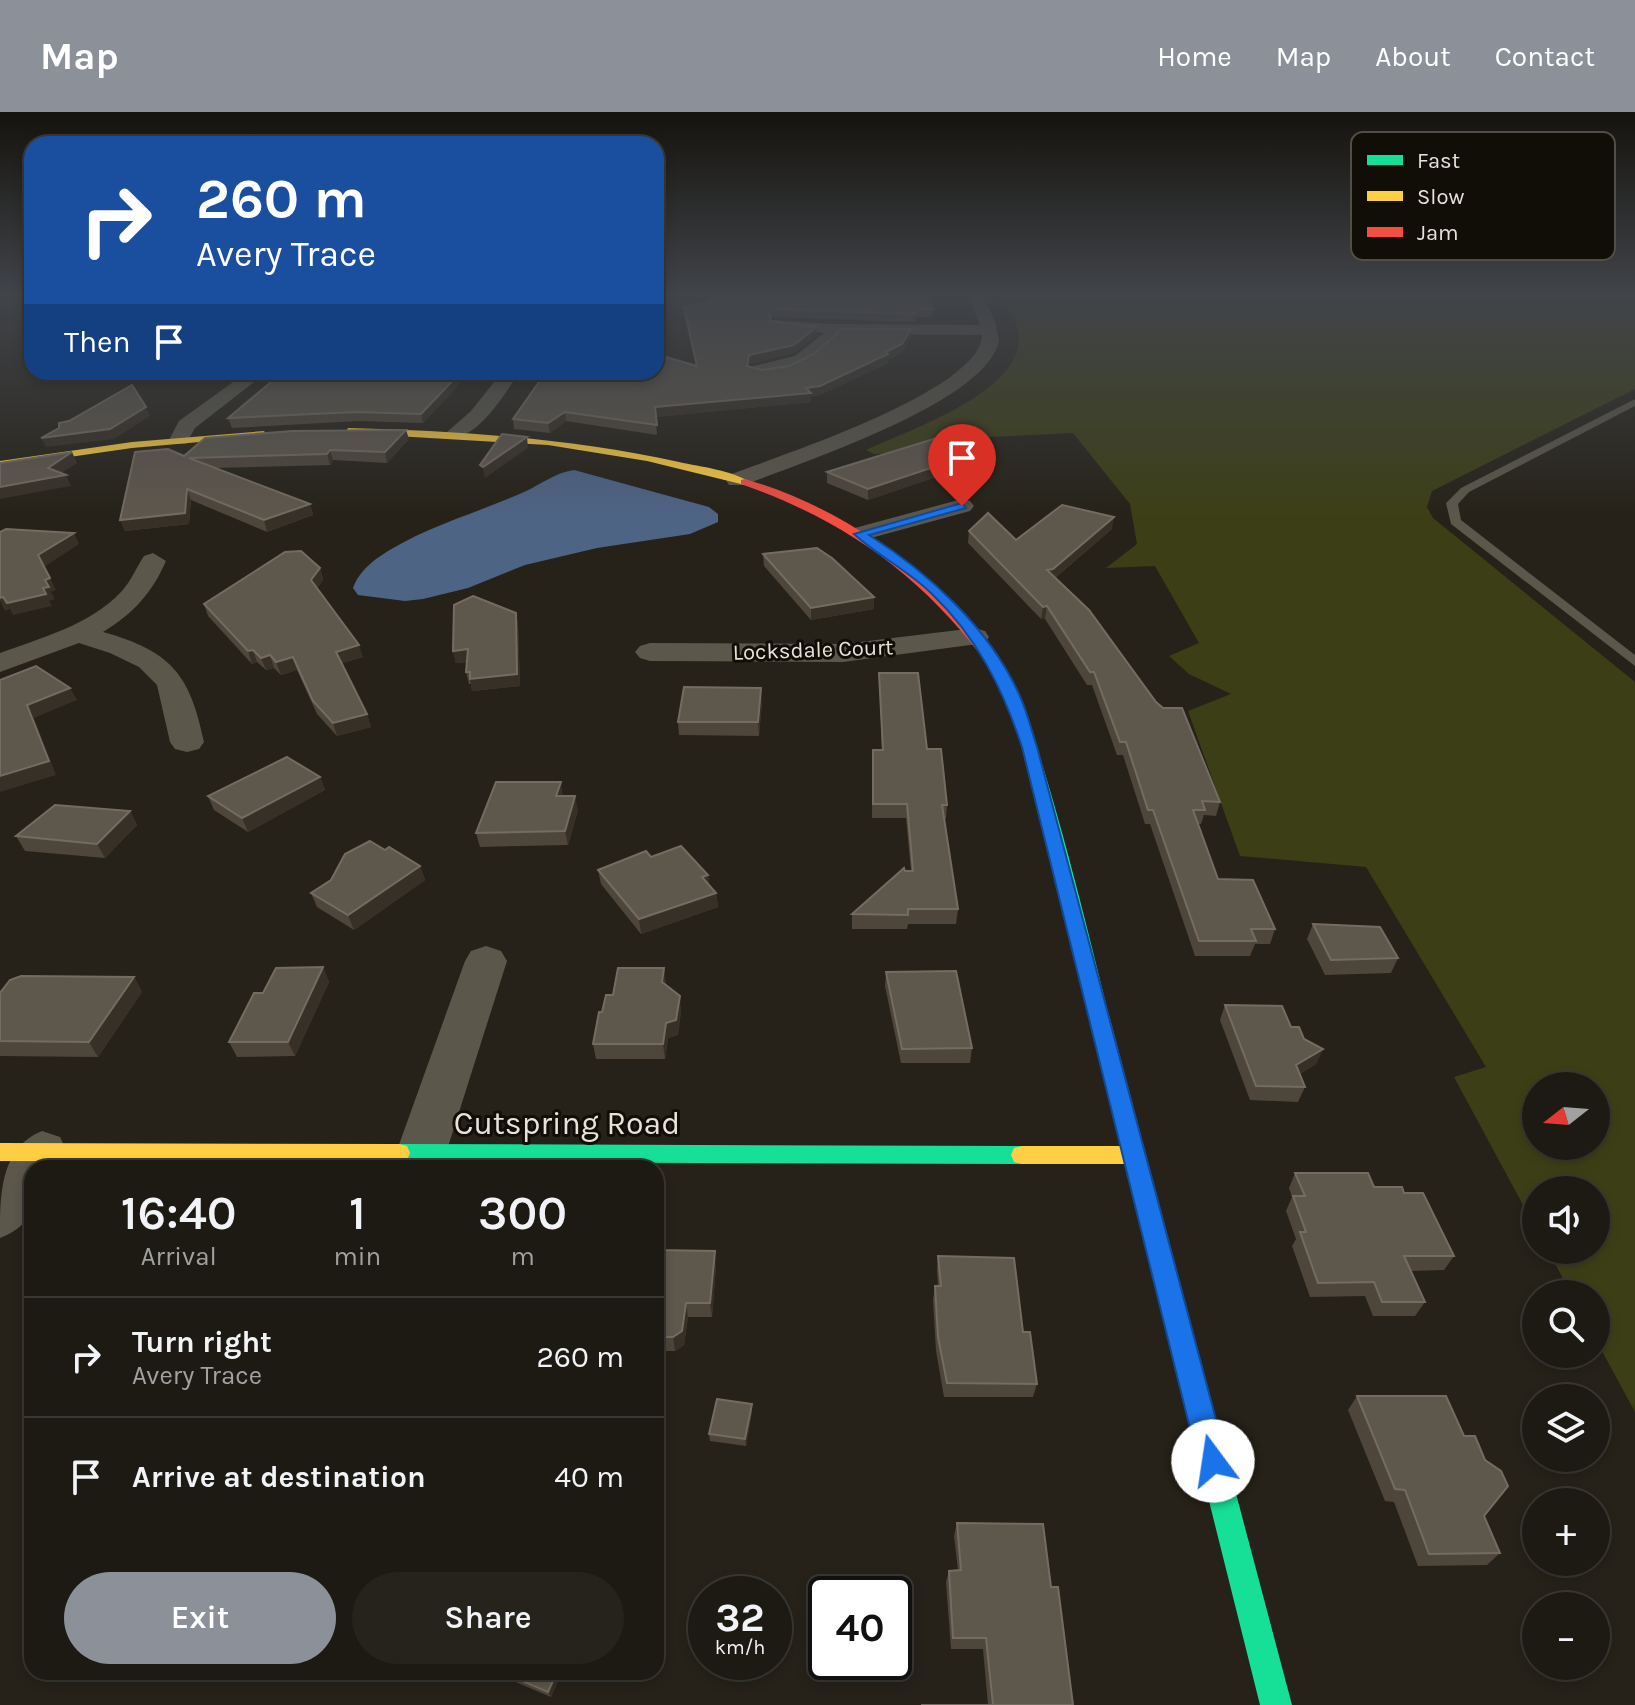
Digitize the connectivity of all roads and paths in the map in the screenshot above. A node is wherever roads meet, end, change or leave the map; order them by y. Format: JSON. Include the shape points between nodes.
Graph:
{"nodes":[{"id":1,"x":762,"y":369,"type":"edge"},
{"id":2,"x":973,"y":369,"type":"edge"},
{"id":3,"x":756,"y":371,"type":"edge"},
{"id":4,"x":247,"y":380,"type":"edge"},
{"id":5,"x":505,"y":380,"type":"edge"},
{"id":6,"x":1635,"y":402,"type":"edge"},
{"id":7,"x":332,"y":431,"type":"edge"},
{"id":8,"x":457,"y":432,"type":"junction"},
{"id":9,"x":287,"y":433,"type":"edge"},
{"id":10,"x":179,"y":440,"type":"junction"},
{"id":11,"x":0,"y":464,"type":"edge"},
{"id":12,"x":737,"y":480,"type":"junction"},
{"id":13,"x":962,"y":506,"type":"dead end"},
{"id":14,"x":860,"y":534,"type":"junction"},
{"id":15,"x":153,"y":561,"type":"dead end"},
{"id":16,"x":74,"y":633,"type":"junction"},
{"id":17,"x":975,"y":637,"type":"junction"},
{"id":18,"x":650,"y":652,"type":"dead end"},
{"id":19,"x":1635,"y":662,"type":"edge"},
{"id":20,"x":0,"y":663,"type":"edge"},
{"id":21,"x":187,"y":742,"type":"dead end"},
{"id":22,"x":486,"y":961,"type":"dead end"},
{"id":23,"x":21,"y":1152,"type":"edge"},
{"id":24,"x":421,"y":1153,"type":"junction"},
{"id":25,"x":1134,"y":1155,"type":"junction"},
{"id":26,"x":0,"y":1215,"type":"edge"},
{"id":27,"x":1276,"y":1705,"type":"edge"}],
"edges":[{"from":1,"to":3,"type":"street"},
{"from":2,"to":12,"type":"street","via":[[952,388],[913,408]]},
{"from":4,"to":10,"type":"street","via":[[186,425]]},
{"from":5,"to":8,"type":"street"},
{"from":6,"to":19,"type":"lane","via":[[1465,490],[1452,503],[1455,521]]},
{"from":7,"to":8,"type":"street"},
{"from":8,"to":12,"type":"street","via":[[576,444]]},
{"from":9,"to":10,"type":"street"},
{"from":10,"to":11,"type":"street"},
{"from":12,"to":14,"type":"street"},
{"from":13,"to":14,"type":"street"},
{"from":14,"to":17,"type":"street","via":[[938,592]]},
{"from":15,"to":16,"type":"street","via":[[141,590],[129,602]]},
{"from":16,"to":20,"type":"street"},
{"from":16,"to":21,"type":"street","via":[[115,645],[158,667],[178,695]]},
{"from":17,"to":18,"type":"street","name":"Locksdale Court","via":[[843,653]]},
{"from":17,"to":25,"type":"street","via":[[1012,694],[1030,747]]},
{"from":22,"to":24,"type":"street"},
{"from":23,"to":24,"type":"street","name":"Cutspring Road"},
{"from":23,"to":26,"type":"street"},
{"from":24,"to":25,"type":"street","name":"Cutspring Road"},
{"from":25,"to":27,"type":"street"}]}
